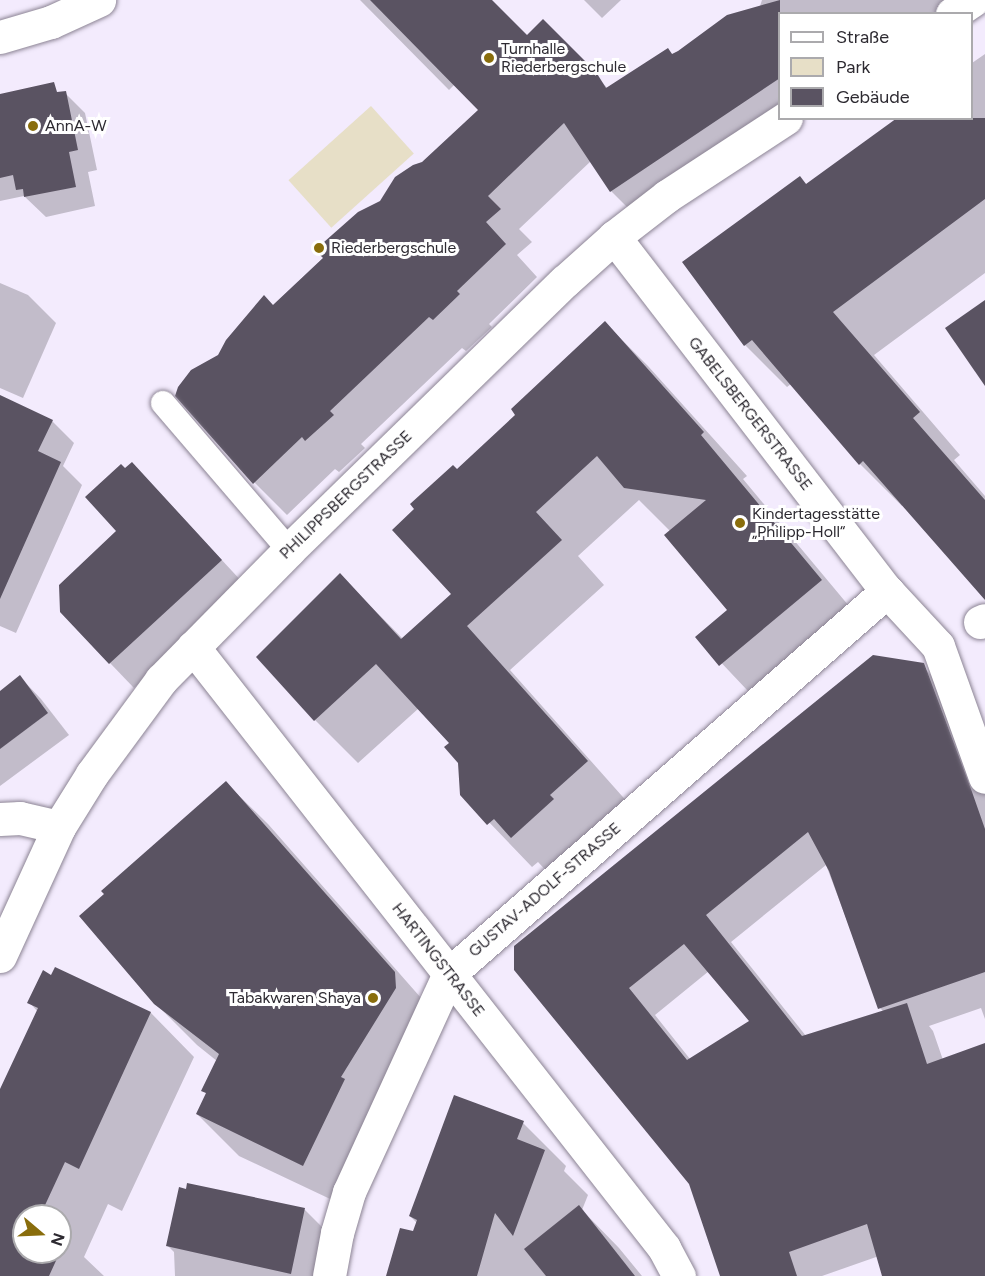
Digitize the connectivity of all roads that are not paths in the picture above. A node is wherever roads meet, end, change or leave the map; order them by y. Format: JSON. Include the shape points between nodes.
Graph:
{"nodes":[{"id":1,"x":99,"y":0,"type":"edge"},
{"id":2,"x":973,"y":0,"type":"edge"},
{"id":3,"x":955,"y":12,"type":"edge"},
{"id":4,"x":0,"y":37,"type":"edge"},
{"id":5,"x":783,"y":120,"type":"edge"},
{"id":6,"x":614,"y":237,"type":"junction"},
{"id":7,"x":163,"y":403,"type":"dead end"},
{"id":8,"x":289,"y":550,"type":"junction"},
{"id":9,"x":887,"y":591,"type":"junction"},
{"id":10,"x":193,"y":647,"type":"junction"},
{"id":11,"x":985,"y":777,"type":"edge"},
{"id":12,"x":0,"y":819,"type":"edge"},
{"id":13,"x":59,"y":827,"type":"junction"},
{"id":14,"x":0,"y":956,"type":"edge"},
{"id":15,"x":449,"y":974,"type":"junction"},
{"id":16,"x":329,"y":1276,"type":"edge"},
{"id":17,"x":679,"y":1276,"type":"edge"}],
"edges":[{"from":1,"to":4,"type":"street","via":[[51,22]]},
{"from":2,"to":3,"type":"street"},
{"from":5,"to":6,"type":"street","name":"PHILIPPSBERGSTRASSE","via":[[667,196]]},
{"from":6,"to":8,"type":"street","name":"PHILIPPSBERGSTRASSE","via":[[565,280]]},
{"from":6,"to":9,"type":"street","name":"GABELSBERGERSTRASSE"},
{"from":7,"to":8,"type":"lane"},
{"from":8,"to":10,"type":"street","name":"PHILIPPSBERGSTRASSE"},
{"from":9,"to":11,"type":"street","name":"GABELSBERGERSTRASSE","via":[[938,646]]},
{"from":9,"to":15,"type":"street","name":"GUSTAV-ADOLF-STRASSE"},
{"from":10,"to":13,"type":"street","name":"PHILIPPSBERGSTRASSE","via":[[136,712]]},
{"from":10,"to":15,"type":"street","name":"HARTINGSTRASSE"},
{"from":12,"to":13,"type":"street","via":[[20,818]]},
{"from":13,"to":14,"type":"street","name":"PHILIPPSBERGSTRASSE"},
{"from":15,"to":16,"type":"street","name":"GUSTAV-ADOLF-STRASSE","via":[[349,1192]]},
{"from":15,"to":17,"type":"street","name":"HARTINGSTRASSE","via":[[664,1248]]}]}
